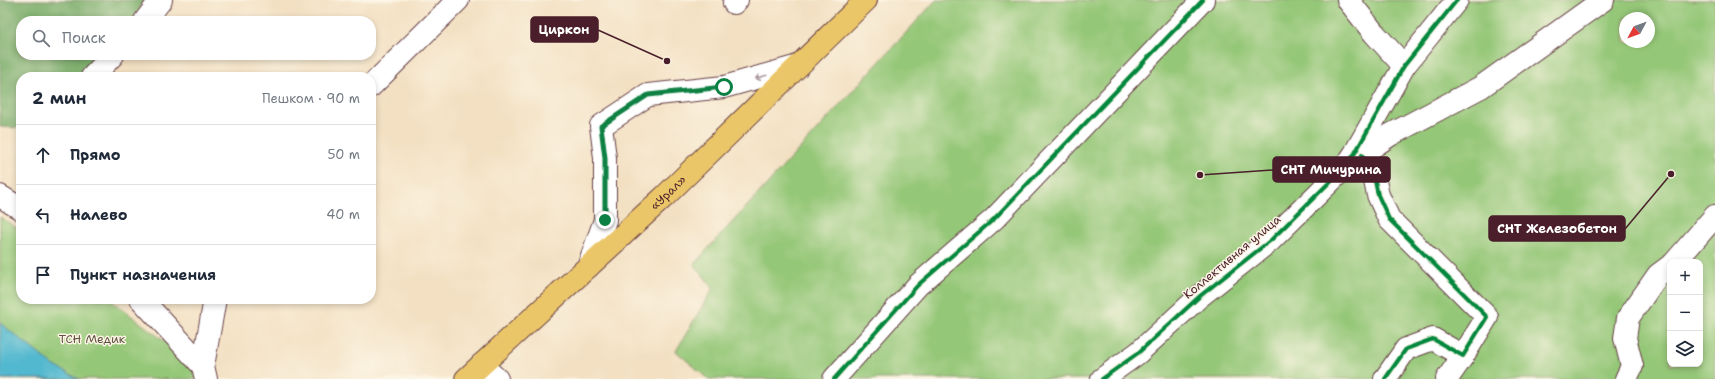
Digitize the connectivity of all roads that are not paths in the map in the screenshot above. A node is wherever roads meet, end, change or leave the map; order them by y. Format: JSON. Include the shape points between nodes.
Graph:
{"nodes":[{"id":1,"x":161,"y":0,"type":"edge"},
{"id":2,"x":458,"y":0,"type":"edge"},
{"id":3,"x":866,"y":0,"type":"edge"},
{"id":4,"x":1203,"y":0,"type":"edge"},
{"id":5,"x":1348,"y":0,"type":"edge"},
{"id":6,"x":1457,"y":0,"type":"edge"},
{"id":7,"x":1603,"y":0,"type":"edge"},
{"id":8,"x":148,"y":16,"type":"edge"},
{"id":9,"x":108,"y":60,"type":"edge"},
{"id":10,"x":798,"y":66,"type":"junction"},
{"id":11,"x":1404,"y":66,"type":"junction"},
{"id":12,"x":97,"y":72,"type":"edge"},
{"id":13,"x":376,"y":81,"type":"edge"},
{"id":14,"x":1354,"y":160,"type":"junction"},
{"id":15,"x":0,"y":196,"type":"edge"},
{"id":16,"x":16,"y":203,"type":"edge"},
{"id":17,"x":1715,"y":216,"type":"edge"},
{"id":18,"x":1678,"y":259,"type":"edge"},
{"id":19,"x":588,"y":267,"type":"junction"},
{"id":20,"x":1667,"y":268,"type":"edge"},
{"id":21,"x":154,"y":304,"type":"edge"},
{"id":22,"x":215,"y":304,"type":"edge"},
{"id":23,"x":1463,"y":356,"type":"junction"},
{"id":24,"x":205,"y":372,"type":"edge"},
{"id":25,"x":481,"y":374,"type":"edge"},
{"id":26,"x":834,"y":379,"type":"edge"},
{"id":27,"x":1102,"y":379,"type":"edge"},
{"id":28,"x":1385,"y":379,"type":"edge"},
{"id":29,"x":1447,"y":379,"type":"edge"},
{"id":30,"x":1626,"y":379,"type":"edge"}],
"edges":[{"from":1,"to":8,"type":"street"},
{"from":2,"to":13,"type":"street"},
{"from":3,"to":10,"type":"highway","name":"«Урал»"},
{"from":4,"to":26,"type":"street","via":[[994,219],[918,286]]},
{"from":5,"to":11,"type":"street"},
{"from":6,"to":11,"type":"street","name":"Коллективная улица"},
{"from":7,"to":14,"type":"street","via":[[1481,87],[1390,134]]},
{"from":9,"to":12,"type":"street"},
{"from":10,"to":19,"type":"highway","name":"«Урал»"},
{"from":10,"to":19,"type":"street","one_way":true,"via":[[724,87],[648,95],[601,126],[605,158],[605,220]]},
{"from":11,"to":14,"type":"street","name":"Коллективная улица","via":[[1355,153]]},
{"from":14,"to":23,"type":"street","via":[[1373,172],[1378,195],[1389,219],[1487,317]]},
{"from":14,"to":27,"type":"street","name":"Коллективная улица","via":[[1271,240],[1200,296],[1138,353]]},
{"from":15,"to":16,"type":"street"},
{"from":17,"to":18,"type":"street"},
{"from":19,"to":25,"type":"highway","name":"«Урал»"},
{"from":20,"to":30,"type":"street","via":[[1658,275],[1628,318],[1625,338],[1632,366]]},
{"from":21,"to":24,"type":"street"},
{"from":22,"to":24,"type":"street"},
{"from":23,"to":28,"type":"street","via":[[1433,339],[1406,349]]},
{"from":23,"to":29,"type":"street"}]}
